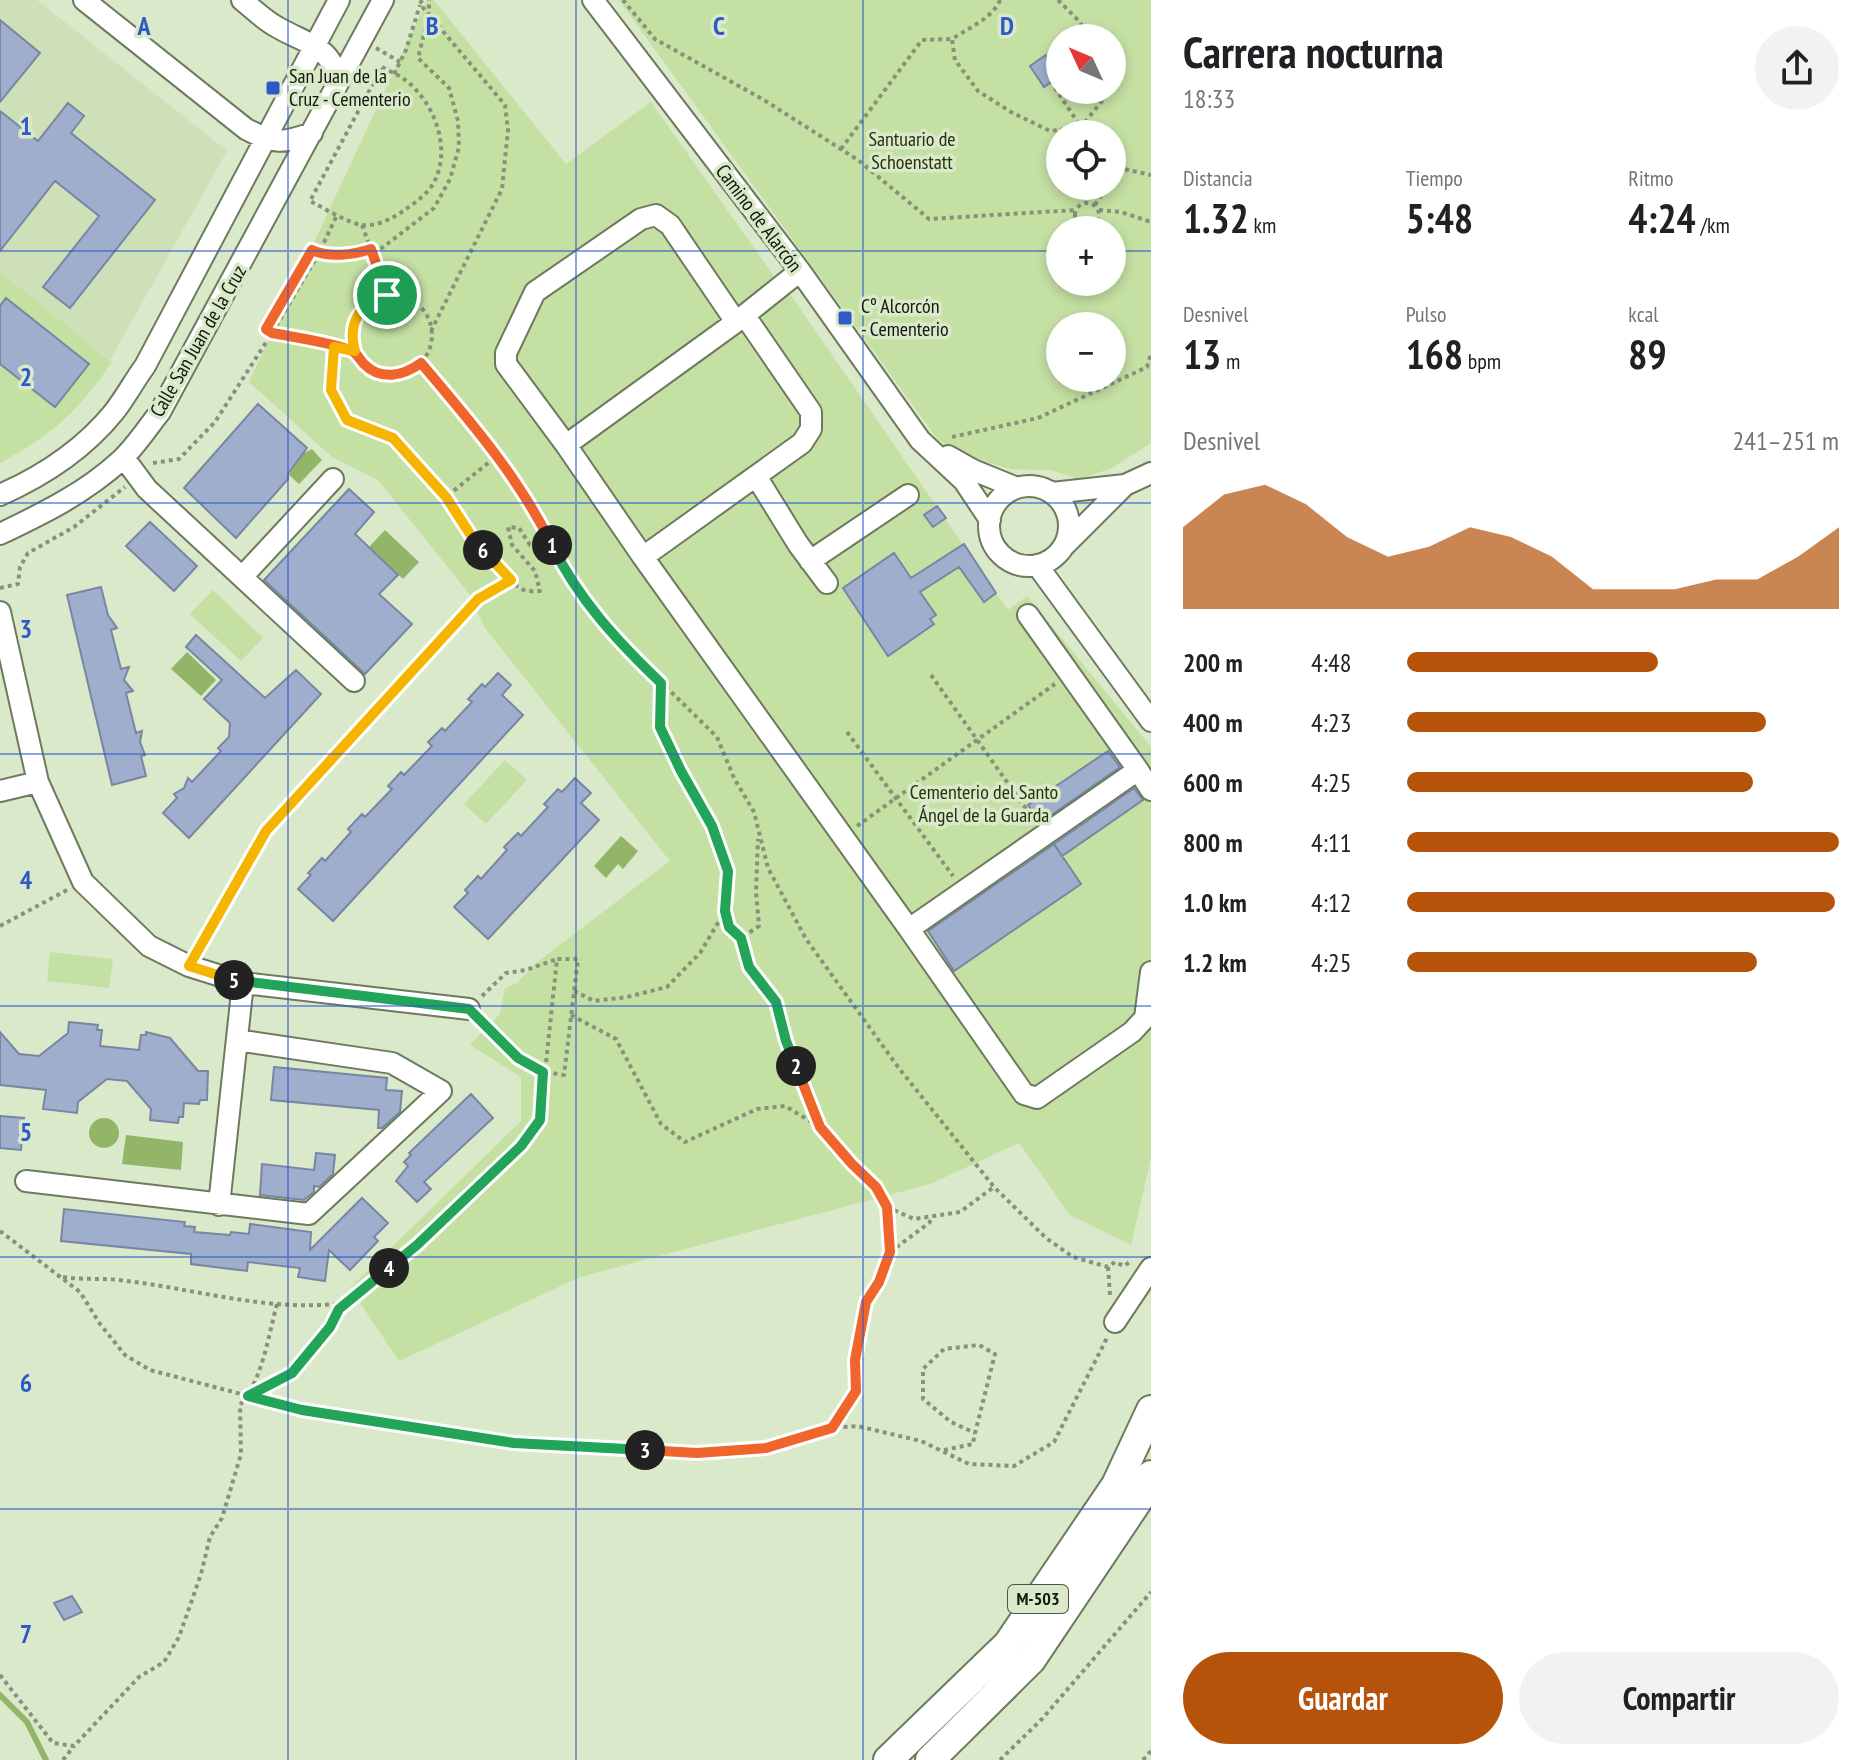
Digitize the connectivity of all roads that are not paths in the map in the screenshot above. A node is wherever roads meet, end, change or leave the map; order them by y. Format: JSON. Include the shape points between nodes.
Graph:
{"nodes":[{"id":1,"x":84,"y":0,"type":"edge"},
{"id":2,"x":242,"y":0,"type":"edge"},
{"id":3,"x":339,"y":0,"type":"edge"},
{"id":4,"x":383,"y":0,"type":"edge"},
{"id":5,"x":593,"y":0,"type":"edge"},
{"id":6,"x":316,"y":47,"type":"junction"},
{"id":7,"x":338,"y":83,"type":"junction"},
{"id":8,"x":312,"y":133,"type":"junction"},
{"id":9,"x":267,"y":140,"type":"junction"},
{"id":10,"x":800,"y":271,"type":"junction"},
{"id":11,"x":740,"y":319,"type":"junction"},
{"id":12,"x":920,"y":440,"type":"junction"},
{"id":13,"x":566,"y":445,"type":"junction"},
{"id":14,"x":124,"y":458,"type":"junction"},
{"id":15,"x":1151,"y":473,"type":"edge"},
{"id":16,"x":756,"y":476,"type":"junction"},
{"id":17,"x":333,"y":479,"type":"dead end"},
{"id":18,"x":1125,"y":485,"type":"junction"},
{"id":19,"x":1017,"y":488,"type":"junction"},
{"id":20,"x":1052,"y":493,"type":"junction"},
{"id":21,"x":908,"y":495,"type":"dead end"},
{"id":22,"x":0,"y":497,"type":"edge"},
{"id":23,"x":990,"y":520,"type":"junction"},
{"id":24,"x":4,"y":532,"type":"edge"},
{"id":25,"x":1065,"y":545,"type":"junction"},
{"id":26,"x":643,"y":557,"type":"junction"},
{"id":27,"x":810,"y":561,"type":"junction"},
{"id":28,"x":1037,"y":565,"type":"junction"},
{"id":29,"x":243,"y":576,"type":"junction"},
{"id":30,"x":827,"y":583,"type":"dead end"},
{"id":31,"x":0,"y":612,"type":"edge"},
{"id":32,"x":1028,"y":615,"type":"dead end"},
{"id":33,"x":354,"y":681,"type":"dead end"},
{"id":34,"x":1151,"y":721,"type":"edge"},
{"id":35,"x":1138,"y":770,"type":"junction"},
{"id":36,"x":38,"y":782,"type":"junction"},
{"id":37,"x":1151,"y":790,"type":"edge"},
{"id":38,"x":0,"y":791,"type":"edge"},
{"id":39,"x":909,"y":929,"type":"junction"},
{"id":40,"x":1151,"y":972,"type":"edge"},
{"id":41,"x":243,"y":983,"type":"junction"},
{"id":42,"x":469,"y":1009,"type":"road end"},
{"id":43,"x":237,"y":1040,"type":"junction"},
{"id":44,"x":26,"y":1181,"type":"dead end"},
{"id":45,"x":219,"y":1205,"type":"junction"},
{"id":46,"x":1142,"y":1263,"type":"edge"},
{"id":47,"x":1115,"y":1322,"type":"road end"},
{"id":48,"x":1151,"y":1410,"type":"edge"},
{"id":49,"x":1151,"y":1475,"type":"edge"},
{"id":50,"x":888,"y":1760,"type":"edge"},
{"id":51,"x":930,"y":1760,"type":"edge"}],
"edges":[{"from":1,"to":9,"type":"street","via":[[227,115]]},
{"from":2,"to":6,"type":"street","via":[[273,25]]},
{"from":3,"to":6,"type":"street","name":"Calle San Juan de la Cruz"},
{"from":4,"to":7,"type":"street","name":"Calle San Juan de la Cruz"},
{"from":5,"to":10,"type":"street","name":"Camino de Alarcón"},
{"from":6,"to":7,"type":"street","via":[[336,67]]},
{"from":6,"to":9,"type":"street","name":"Calle San Juan de la Cruz"},
{"from":7,"to":8,"type":"street","name":"Calle San Juan de la Cruz"},
{"from":8,"to":9,"type":"street","via":[[282,143]]},
{"from":8,"to":14,"type":"street","name":"Calle San Juan de la Cruz","via":[[174,388]]},
{"from":9,"to":22,"type":"street","name":"Calle San Juan de la Cruz","via":[[145,366],[114,413],[75,451]]},
{"from":10,"to":11,"type":"street"},
{"from":10,"to":12,"type":"street","name":"Camino de Alarcón"},
{"from":11,"to":13,"type":"street"},
{"from":11,"to":13,"type":"street","via":[[670,225],[656,215],[641,219],[546,283],[535,292],[506,353],[506,364]]},
{"from":11,"to":16,"type":"street","via":[[811,412],[811,429],[802,443]]},
{"from":12,"to":19,"type":"street","name":"Camino de Alarcón"},
{"from":12,"to":23,"type":"street","name":"Camino de Alarcón","via":[[964,481]]},
{"from":13,"to":26,"type":"street"},
{"from":14,"to":24,"type":"street","name":"Calle San Juan de la Cruz","via":[[84,491]]},
{"from":14,"to":29,"type":"street","via":[[147,489]]},
{"from":15,"to":18,"type":"street"},
{"from":16,"to":26,"type":"street"},
{"from":16,"to":27,"type":"street"},
{"from":17,"to":29,"type":"street"},
{"from":18,"to":20,"type":"street"},
{"from":18,"to":25,"type":"street"},
{"from":19,"to":20,"type":"street"},
{"from":19,"to":23,"type":"street","via":[[998,502]]},
{"from":20,"to":25,"type":"street","via":[[1066,511]]},
{"from":21,"to":27,"type":"street"},
{"from":22,"to":24,"type":"street","via":[[8,514]]},
{"from":23,"to":28,"type":"street","via":[[992,540],[1005,557]]},
{"from":25,"to":28,"type":"street"},
{"from":26,"to":39,"type":"street"},
{"from":27,"to":30,"type":"street"},
{"from":28,"to":34,"type":"street"},
{"from":29,"to":33,"type":"street"},
{"from":31,"to":36,"type":"street"},
{"from":32,"to":35,"type":"street"},
{"from":35,"to":37,"type":"street"},
{"from":35,"to":39,"type":"street"},
{"from":36,"to":38,"type":"street"},
{"from":36,"to":41,"type":"street","via":[[83,882],[149,946]]},
{"from":39,"to":40,"type":"street","via":[[1024,1094],[1037,1098],[1145,1018]]},
{"from":41,"to":42,"type":"street"},
{"from":41,"to":43,"type":"street"},
{"from":43,"to":45,"type":"street"},
{"from":43,"to":45,"type":"street","via":[[392,1063],[441,1091],[309,1214]]},
{"from":44,"to":45,"type":"street"},
{"from":46,"to":47,"type":"street"},
{"from":48,"to":50,"type":"highway","number":"M-503","via":[[1116,1485],[1008,1644]]},
{"from":49,"to":51,"type":"highway","number":"M-503","via":[[1031,1660]]}]}
